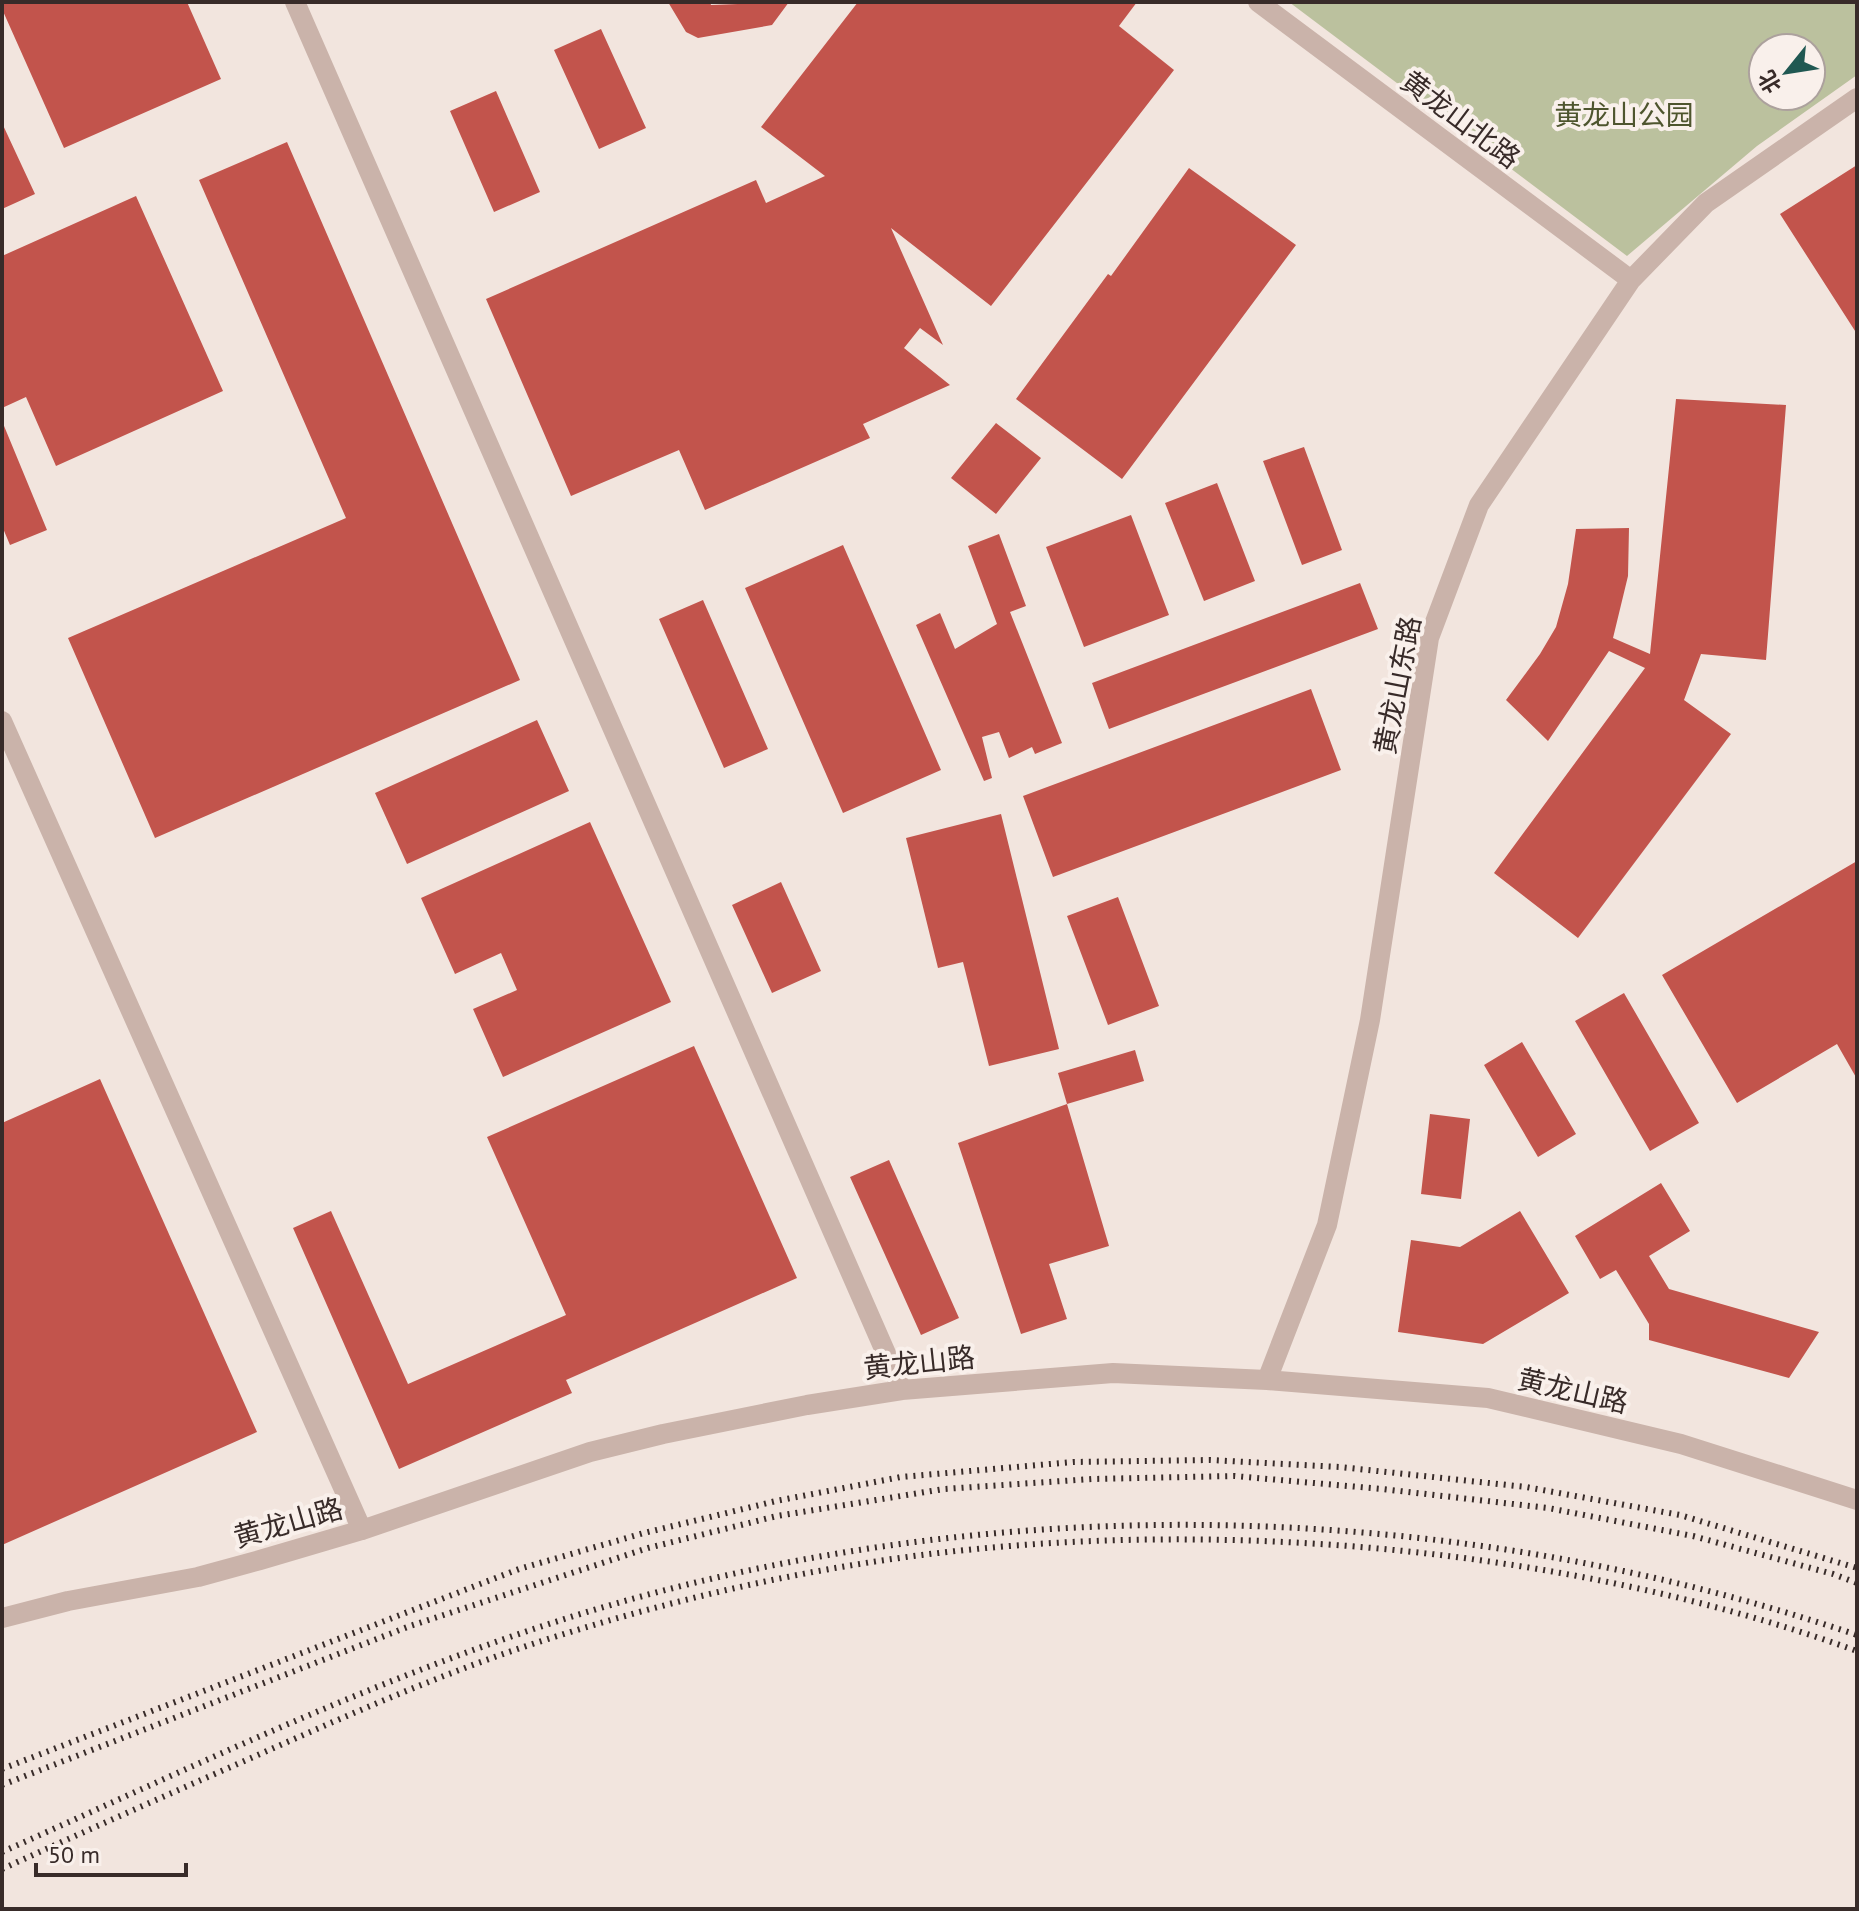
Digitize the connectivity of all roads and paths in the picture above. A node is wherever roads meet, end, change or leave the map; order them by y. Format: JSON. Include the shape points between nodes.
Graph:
{"nodes":[{"id":1,"x":295,"y":2,"type":"edge"},
{"id":2,"x":1258,"y":2,"type":"edge"},
{"id":3,"x":1857,"y":98,"type":"edge"},
{"id":4,"x":1631,"y":280,"type":"junction"},
{"id":5,"x":2,"y":721,"type":"edge"},
{"id":6,"x":1267,"y":1380,"type":"junction"},
{"id":7,"x":902,"y":1390,"type":"junction"},
{"id":8,"x":1857,"y":1500,"type":"edge"},
{"id":9,"x":362,"y":1530,"type":"junction"},
{"id":10,"x":2,"y":1618,"type":"edge"}],
"edges":[{"from":1,"to":7,"type":"street"},
{"from":2,"to":4,"type":"street","name":"黄龙山北路"},
{"from":3,"to":4,"type":"street","name":"黄龙山东路","via":[[1706,203]]},
{"from":4,"to":6,"type":"street","name":"黄龙山东路","via":[[1479,505],[1429,638],[1370,1020],[1327,1225]]},
{"from":5,"to":9,"type":"street"},
{"from":6,"to":7,"type":"street","name":"黄龙山路","via":[[1113,1373]]},
{"from":6,"to":8,"type":"street","name":"黄龙山路","via":[[1488,1398],[1681,1444]]},
{"from":7,"to":9,"type":"street","name":"黄龙山路","via":[[605,1448]]},
{"from":9,"to":10,"type":"street","name":"黄龙山路","via":[[198,1577]]}]}
